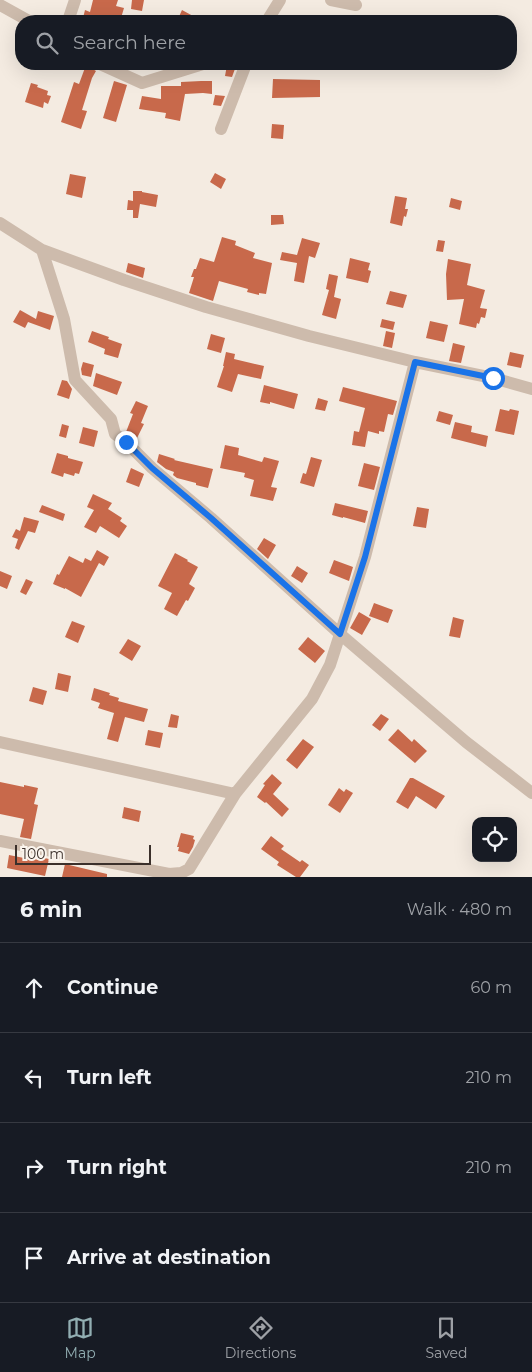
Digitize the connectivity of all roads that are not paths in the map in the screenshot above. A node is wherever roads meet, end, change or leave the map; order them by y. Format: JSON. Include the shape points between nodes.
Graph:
{"nodes":[{"id":1,"x":75,"y":0,"type":"edge"},
{"id":2,"x":280,"y":0,"type":"edge"},
{"id":3,"x":331,"y":0,"type":"edge"},
{"id":4,"x":0,"y":5,"type":"edge"},
{"id":5,"x":356,"y":5,"type":"dead end"},
{"id":6,"x":18,"y":15,"type":"edge"},
{"id":7,"x":70,"y":15,"type":"edge"},
{"id":8,"x":271,"y":15,"type":"edge"},
{"id":9,"x":113,"y":70,"type":"edge"},
{"id":10,"x":184,"y":70,"type":"edge"},
{"id":11,"x":244,"y":70,"type":"edge"},
{"id":12,"x":221,"y":129,"type":"dead end"},
{"id":13,"x":0,"y":224,"type":"edge"},
{"id":14,"x":42,"y":250,"type":"junction"},
{"id":15,"x":415,"y":362,"type":"junction"},
{"id":16,"x":532,"y":389,"type":"edge"},
{"id":17,"x":340,"y":634,"type":"junction"},
{"id":18,"x":0,"y":742,"type":"edge"},
{"id":19,"x":532,"y":792,"type":"edge"},
{"id":20,"x":235,"y":794,"type":"junction"},
{"id":21,"x":0,"y":841,"type":"edge"}],
"edges":[{"from":1,"to":7,"type":"street"},
{"from":2,"to":8,"type":"street"},
{"from":3,"to":5,"type":"street"},
{"from":4,"to":6,"type":"street"},
{"from":9,"to":10,"type":"street","via":[[142,83]]},
{"from":11,"to":12,"type":"street"},
{"from":13,"to":14,"type":"street"},
{"from":14,"to":15,"type":"street","via":[[206,307]]},
{"from":14,"to":17,"type":"street","via":[[64,319],[75,380],[111,419],[115,434]]},
{"from":15,"to":16,"type":"street"},
{"from":15,"to":17,"type":"street","via":[[365,557]]},
{"from":17,"to":19,"type":"street","via":[[466,742]]},
{"from":17,"to":20,"type":"street","via":[[330,665],[312,699]]},
{"from":18,"to":20,"type":"street"},
{"from":20,"to":21,"type":"street","via":[[189,869],[181,873],[169,874]]}]}
